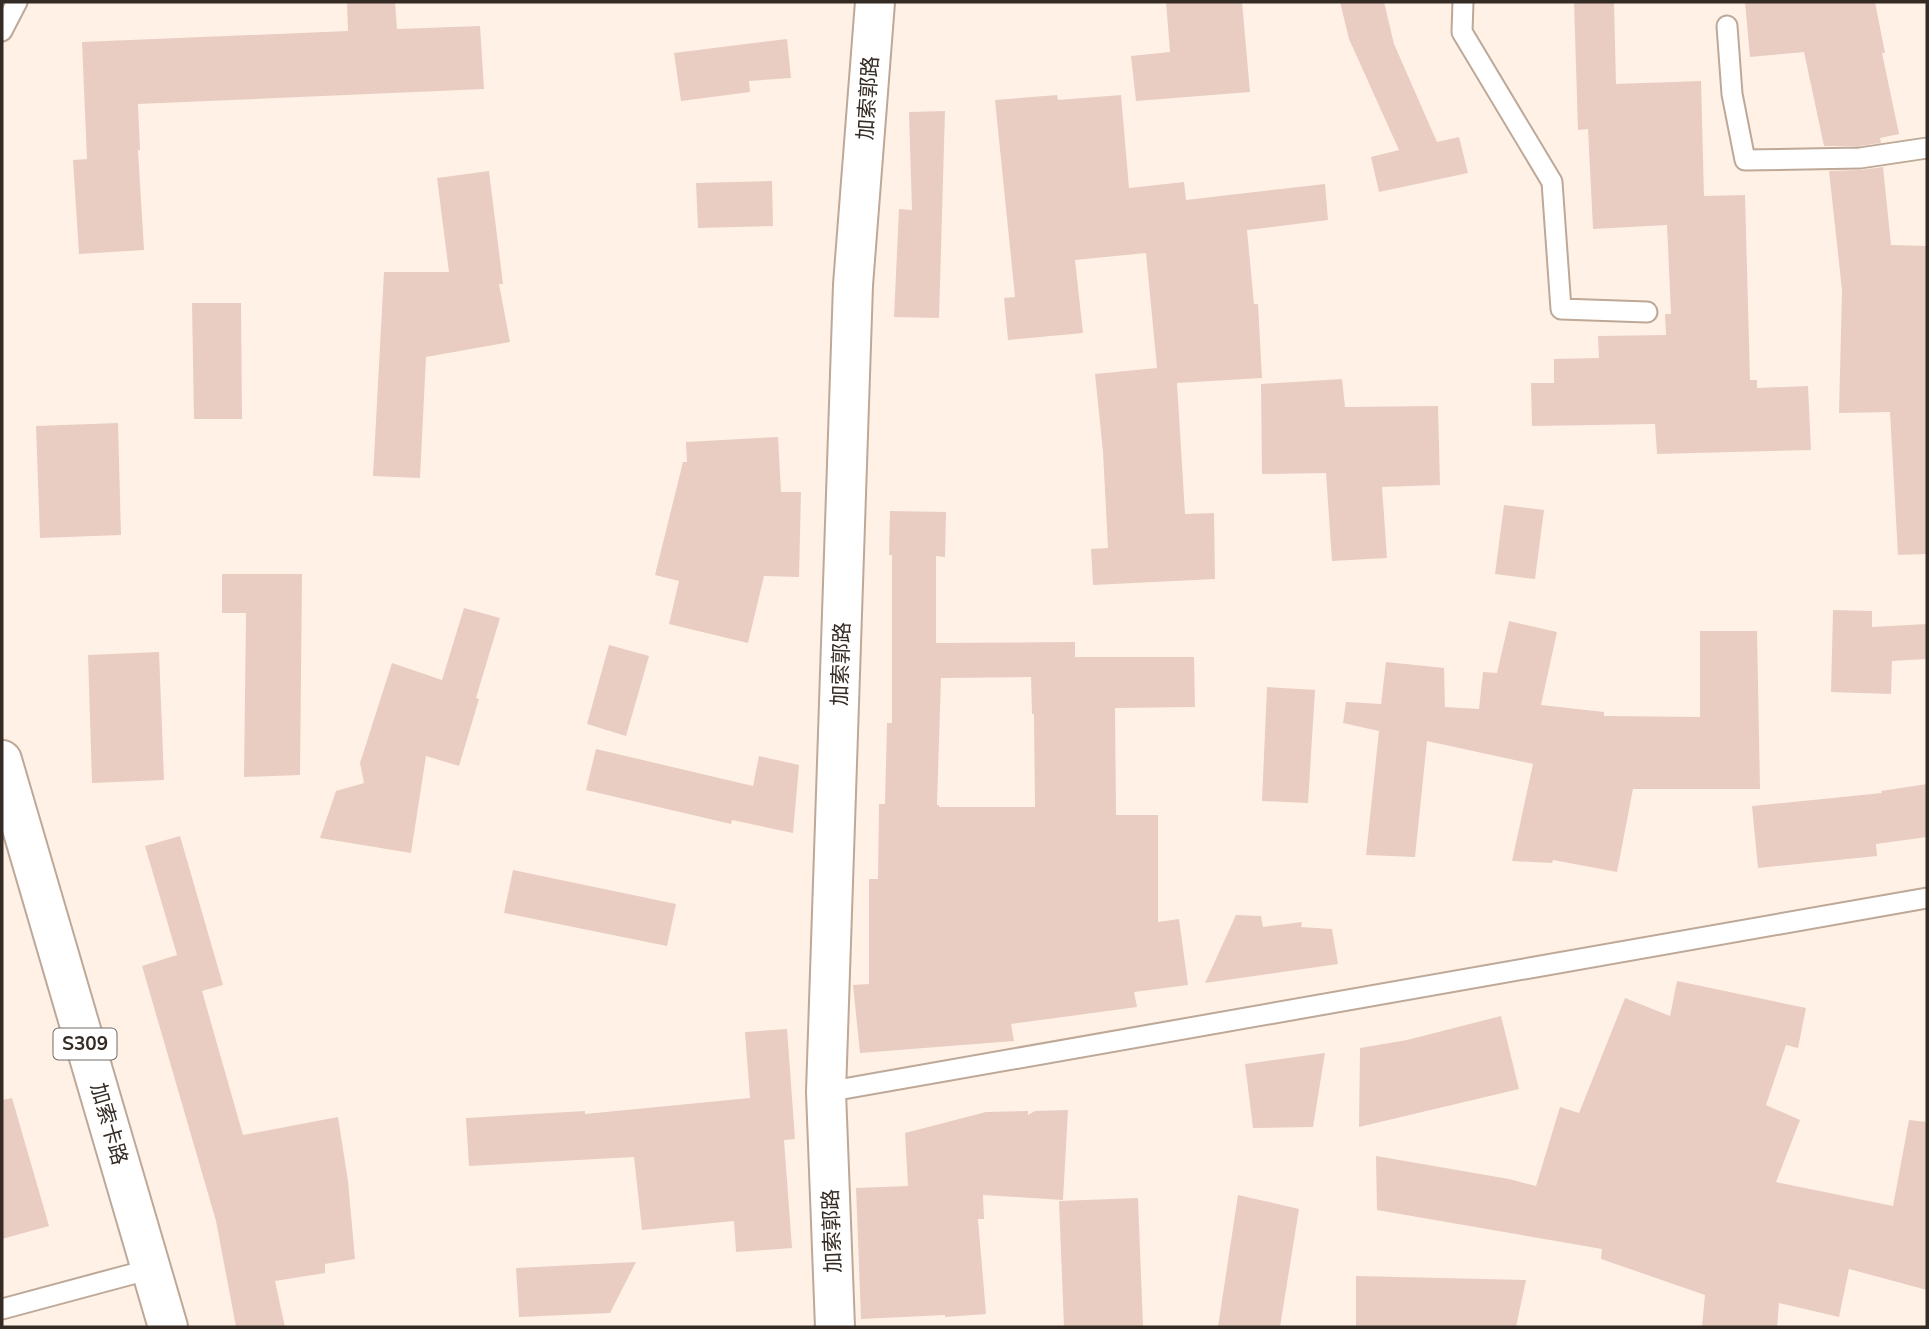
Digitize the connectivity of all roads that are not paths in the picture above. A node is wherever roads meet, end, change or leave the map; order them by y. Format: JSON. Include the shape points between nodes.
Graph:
{"nodes":[{"id":1,"x":17,"y":2,"type":"edge"},
{"id":2,"x":875,"y":2,"type":"edge"},
{"id":3,"x":1462,"y":2,"type":"edge"},
{"id":4,"x":1727,"y":26,"type":"dead end"},
{"id":5,"x":2,"y":31,"type":"edge"},
{"id":6,"x":1927,"y":148,"type":"edge"},
{"id":7,"x":1647,"y":312,"type":"dead end"},
{"id":8,"x":2,"y":760,"type":"edge"},
{"id":9,"x":1927,"y":898,"type":"edge"},
{"id":10,"x":826,"y":1092,"type":"junction"},
{"id":11,"x":151,"y":1269,"type":"junction"},
{"id":12,"x":2,"y":1310,"type":"edge"},
{"id":13,"x":168,"y":1327,"type":"edge"},
{"id":14,"x":835,"y":1327,"type":"edge"}],
"edges":[{"from":1,"to":5,"type":"lane"},
{"from":2,"to":10,"type":"street","name":"加索郭路","via":[[853,285]]},
{"from":3,"to":7,"type":"lane","via":[[1462,32],[1552,181],[1561,309]]},
{"from":4,"to":6,"type":"lane","via":[[1732,94],[1745,160],[1860,158]]},
{"from":8,"to":11,"type":"street","name":"加索卡路","number":"S309"},
{"from":9,"to":10,"type":"lane"},
{"from":10,"to":14,"type":"street","name":"加索郭路"},
{"from":11,"to":12,"type":"lane"},
{"from":11,"to":13,"type":"street","name":"加索卡路","number":"S309"}]}
